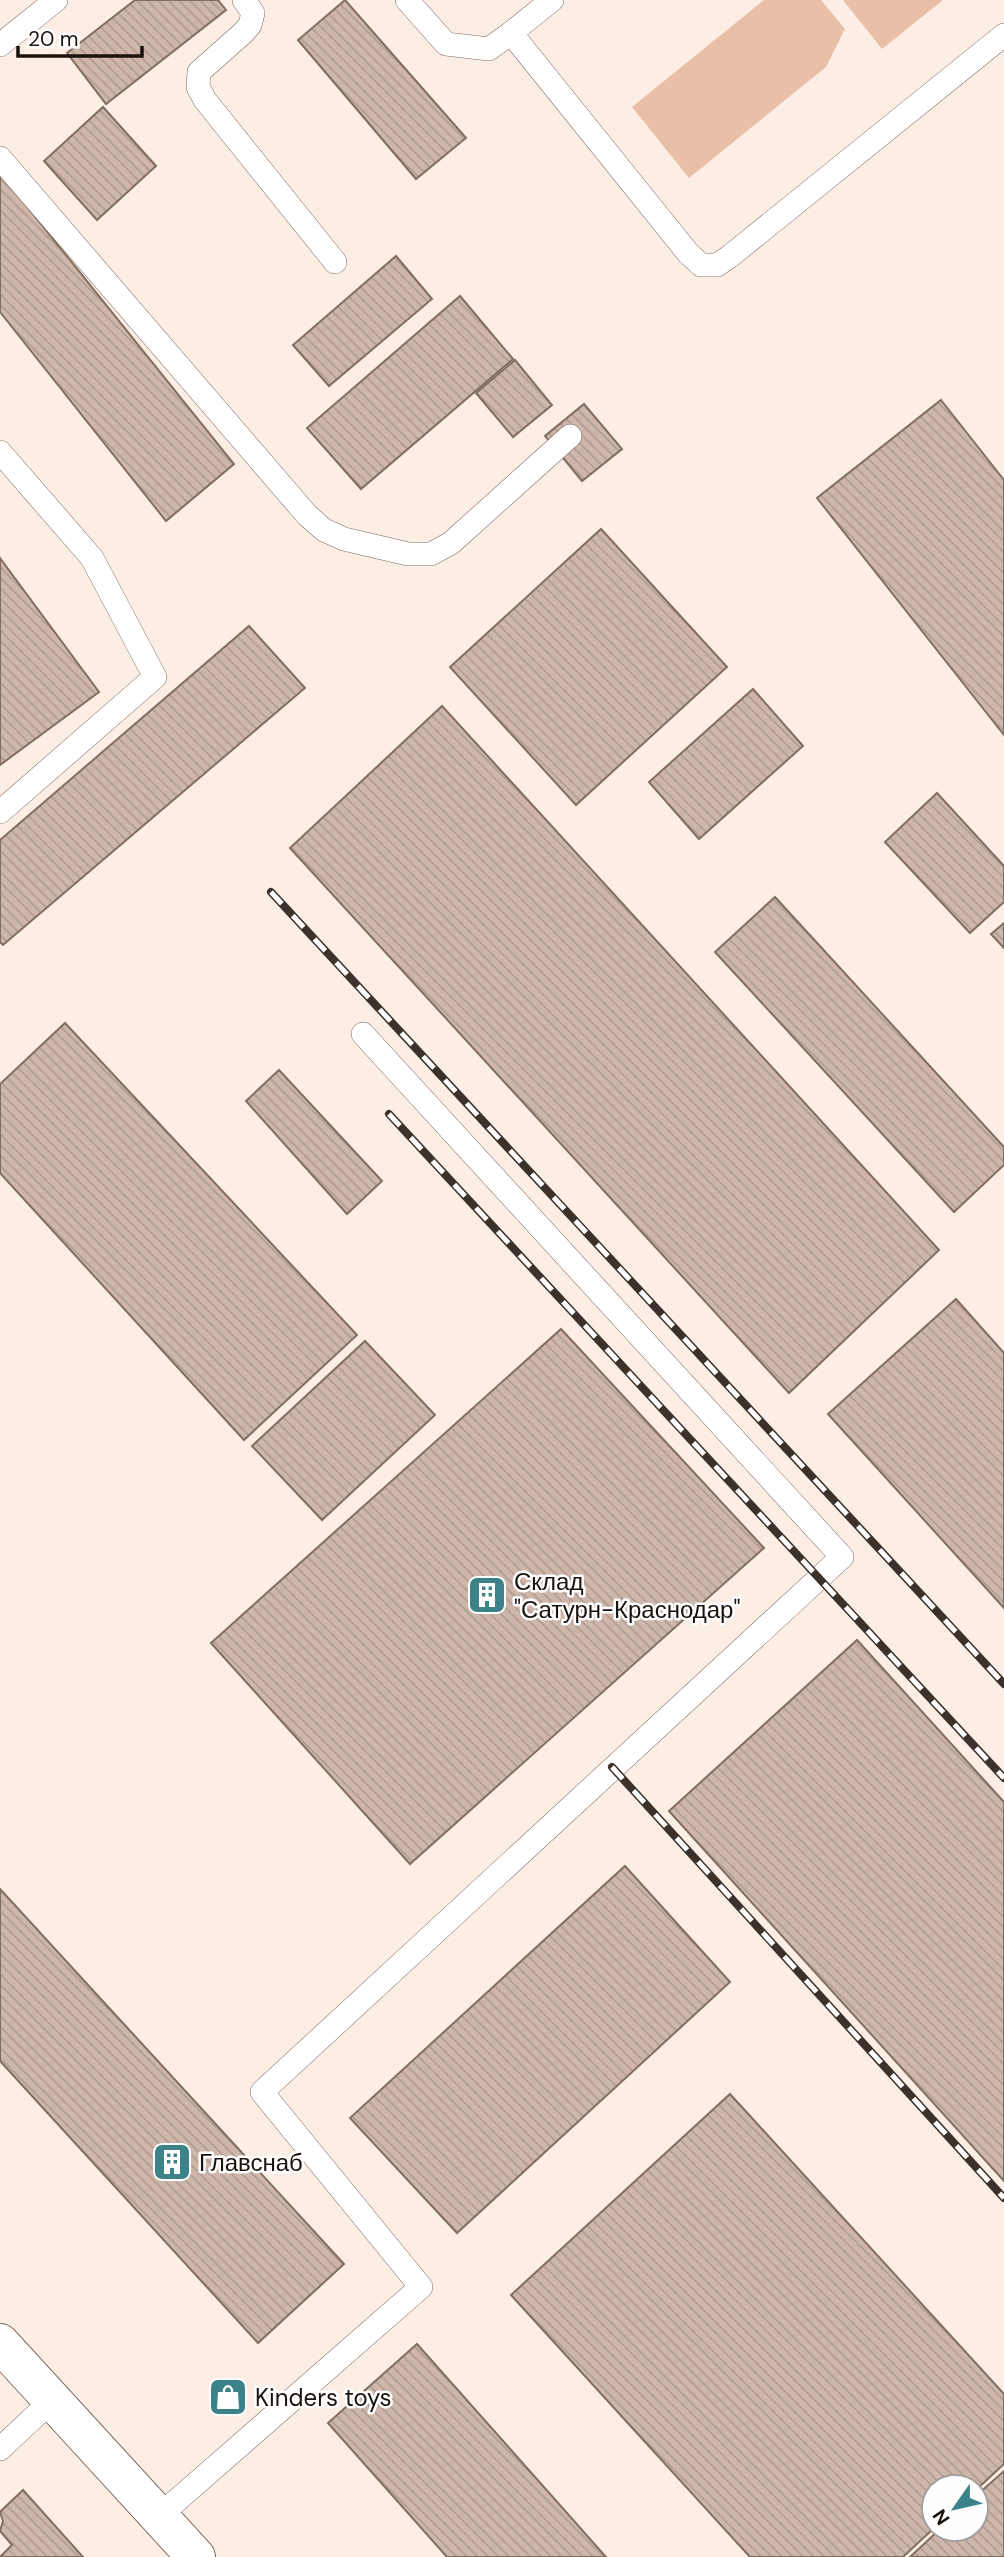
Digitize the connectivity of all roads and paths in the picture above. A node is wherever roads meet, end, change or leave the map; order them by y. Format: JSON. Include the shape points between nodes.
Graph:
{"nodes":[{"id":1,"x":56,"y":0,"type":"edge"},
{"id":2,"x":244,"y":0,"type":"edge"},
{"id":3,"x":407,"y":0,"type":"edge"},
{"id":4,"x":552,"y":0,"type":"edge"},
{"id":5,"x":511,"y":33,"type":"junction"},
{"id":6,"x":1004,"y":35,"type":"edge"},
{"id":7,"x":0,"y":45,"type":"edge"},
{"id":8,"x":0,"y":158,"type":"edge"},
{"id":9,"x":335,"y":262,"type":"dead end"},
{"id":10,"x":570,"y":436,"type":"dead end"},
{"id":11,"x":0,"y":452,"type":"edge"},
{"id":12,"x":0,"y":811,"type":"edge"},
{"id":13,"x":363,"y":1034,"type":"dead end"},
{"id":14,"x":0,"y":2343,"type":"edge"},
{"id":15,"x":0,"y":2356,"type":"edge"},
{"id":16,"x":49,"y":2403,"type":"junction"},
{"id":17,"x":0,"y":2449,"type":"edge"},
{"id":18,"x":156,"y":2519,"type":"junction"},
{"id":19,"x":185,"y":2557,"type":"edge"},
{"id":20,"x":196,"y":2557,"type":"edge"}],
"edges":[{"from":1,"to":7,"type":"lane"},
{"from":2,"to":9,"type":"lane","via":[[253,13],[250,25],[199,72],[198,87]]},
{"from":3,"to":5,"type":"lane","via":[[446,44],[489,49]]},
{"from":4,"to":5,"type":"lane"},
{"from":5,"to":6,"type":"lane","via":[[701,265],[717,265],[729,257]]},
{"from":8,"to":10,"type":"lane","via":[[324,530],[408,554],[431,554],[451,542]]},
{"from":11,"to":12,"type":"lane","via":[[92,558],[155,677]]},
{"from":13,"to":18,"type":"lane","via":[[842,1557],[262,2092],[421,2287]]},
{"from":14,"to":16,"type":"main road"},
{"from":15,"to":16,"type":"main road"},
{"from":16,"to":17,"type":"lane"},
{"from":16,"to":18,"type":"main road"},
{"from":18,"to":19,"type":"main road"},
{"from":18,"to":20,"type":"main road"}]}
